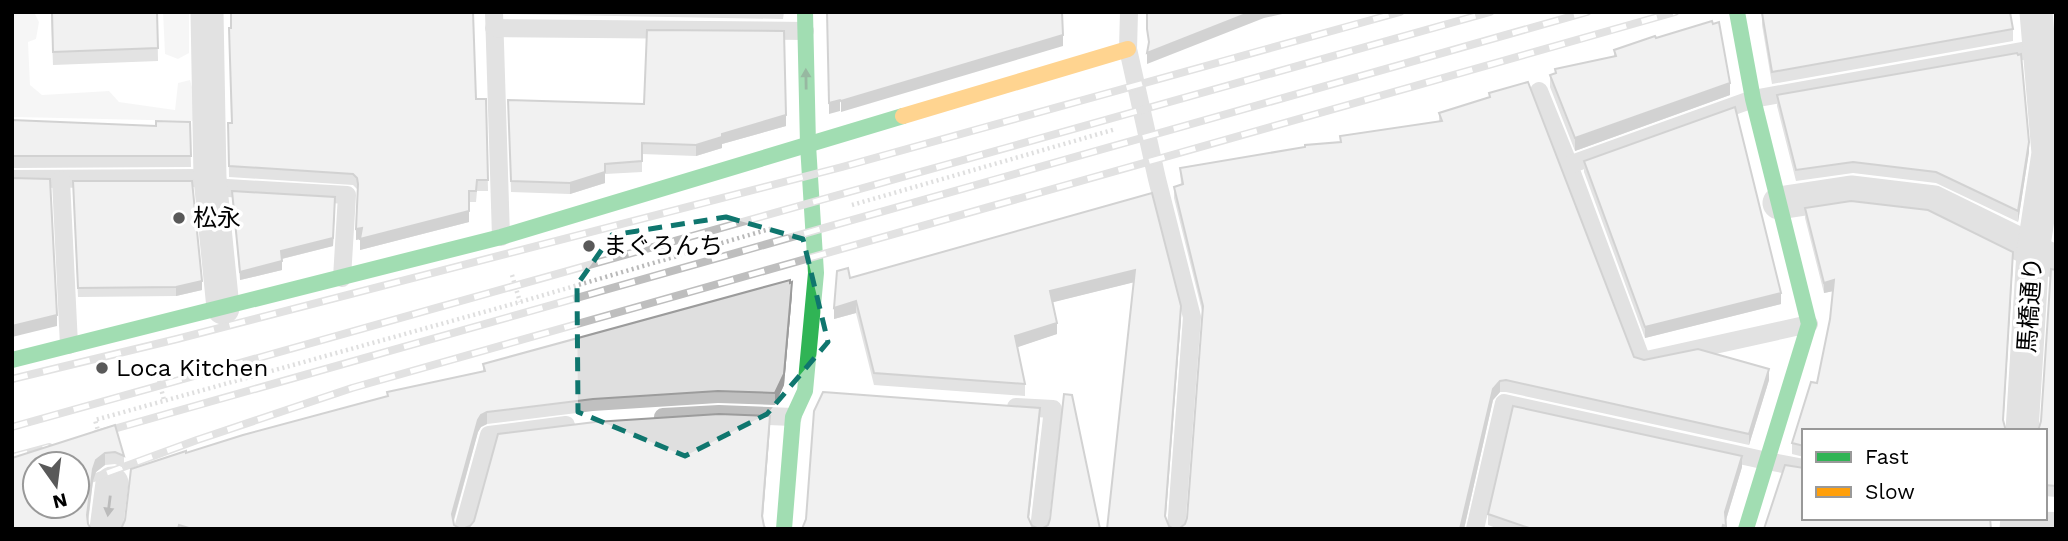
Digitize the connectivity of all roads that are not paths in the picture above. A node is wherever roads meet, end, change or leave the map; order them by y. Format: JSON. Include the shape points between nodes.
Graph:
{"nodes":[{"id":1,"x":207,"y":12,"type":"edge"},
{"id":2,"x":805,"y":12,"type":"edge"},
{"id":3,"x":1129,"y":12,"type":"edge"},
{"id":4,"x":1737,"y":12,"type":"edge"},
{"id":5,"x":2036,"y":12,"type":"edge"},
{"id":6,"x":494,"y":20,"type":"edge"},
{"id":7,"x":805,"y":32,"type":"junction"},
{"id":8,"x":2039,"y":48,"type":"junction"},
{"id":9,"x":1128,"y":49,"type":"junction"},
{"id":10,"x":1539,"y":91,"type":"dead end"},
{"id":11,"x":1754,"y":99,"type":"junction"},
{"id":12,"x":808,"y":145,"type":"junction"},
{"id":13,"x":1569,"y":165,"type":"junction"},
{"id":14,"x":2051,"y":171,"type":"edge"},
{"id":15,"x":12,"y":179,"type":"edge"},
{"id":16,"x":61,"y":180,"type":"junction"},
{"id":17,"x":211,"y":183,"type":"junction"},
{"id":18,"x":1779,"y":203,"type":"junction"},
{"id":19,"x":501,"y":237,"type":"junction"},
{"id":20,"x":2044,"y":257,"type":"edge"},
{"id":21,"x":342,"y":278,"type":"junction"},
{"id":22,"x":223,"y":307,"type":"junction"},
{"id":23,"x":1810,"y":324,"type":"junction"},
{"id":24,"x":69,"y":345,"type":"junction"},
{"id":25,"x":12,"y":360,"type":"edge"},
{"id":26,"x":998,"y":405,"type":"edge"},
{"id":27,"x":793,"y":417,"type":"junction"},
{"id":28,"x":649,"y":418,"type":"edge"},
{"id":29,"x":580,"y":424,"type":"edge"},
{"id":30,"x":2022,"y":429,"type":"edge"},
{"id":31,"x":1767,"y":461,"type":"junction"},
{"id":32,"x":1802,"y":467,"type":"edge"},
{"id":33,"x":112,"y":483,"type":"road end"},
{"id":34,"x":2056,"y":521,"type":"edge"},
{"id":35,"x":2017,"y":522,"type":"edge"},
{"id":36,"x":106,"y":529,"type":"edge"},
{"id":37,"x":463,"y":529,"type":"edge"},
{"id":38,"x":784,"y":529,"type":"edge"},
{"id":39,"x":1039,"y":529,"type":"edge"},
{"id":40,"x":1176,"y":529,"type":"edge"},
{"id":41,"x":1475,"y":529,"type":"edge"},
{"id":42,"x":1746,"y":529,"type":"edge"}],
"edges":[{"from":1,"to":17,"type":"street"},
{"from":2,"to":7,"type":"street"},
{"from":3,"to":9,"type":"lane"},
{"from":4,"to":11,"type":"street"},
{"from":5,"to":8,"type":"street","name":"馬橋通り"},
{"from":6,"to":7,"type":"lane"},
{"from":6,"to":19,"type":"lane"},
{"from":12,"to":7,"type":"street","one_way":true},
{"from":8,"to":11,"type":"lane"},
{"from":8,"to":14,"type":"street","name":"馬橋通り"},
{"from":9,"to":12,"type":"street"},
{"from":9,"to":40,"type":"lane","via":[[1192,317]]},
{"from":10,"to":13,"type":"lane"},
{"from":11,"to":13,"type":"lane"},
{"from":11,"to":18,"type":"street"},
{"from":12,"to":19,"type":"street"},
{"from":12,"to":27,"type":"street","via":[[816,273],[812,392]]},
{"from":13,"to":23,"type":"lane","via":[[1642,361]]},
{"from":14,"to":20,"type":"street","name":"馬橋通り"},
{"from":15,"to":16,"type":"lane"},
{"from":16,"to":17,"type":"lane"},
{"from":16,"to":24,"type":"lane"},
{"from":17,"to":21,"type":"lane","via":[[347,195]]},
{"from":17,"to":22,"type":"street"},
{"from":18,"to":20,"type":"street","via":[[1851,192],[1934,202]]},
{"from":18,"to":23,"type":"street"},
{"from":19,"to":21,"type":"street"},
{"from":20,"to":30,"type":"street","name":"馬橋通り"},
{"from":21,"to":22,"type":"street"},
{"from":22,"to":24,"type":"street"},
{"from":23,"to":31,"type":"street"},
{"from":24,"to":25,"type":"street"},
{"from":26,"to":39,"type":"lane","via":[[1053,409]]},
{"from":27,"to":28,"type":"lane","via":[[719,414]]},
{"from":27,"to":38,"type":"street"},
{"from":29,"to":37,"type":"lane","via":[[489,435]]},
{"from":31,"to":32,"type":"lane"},
{"from":31,"to":41,"type":"lane","via":[[1504,403]]},
{"from":31,"to":42,"type":"street"},
{"from":33,"to":36,"type":"street","one_way":true},
{"from":34,"to":35,"type":"lane"}]}
